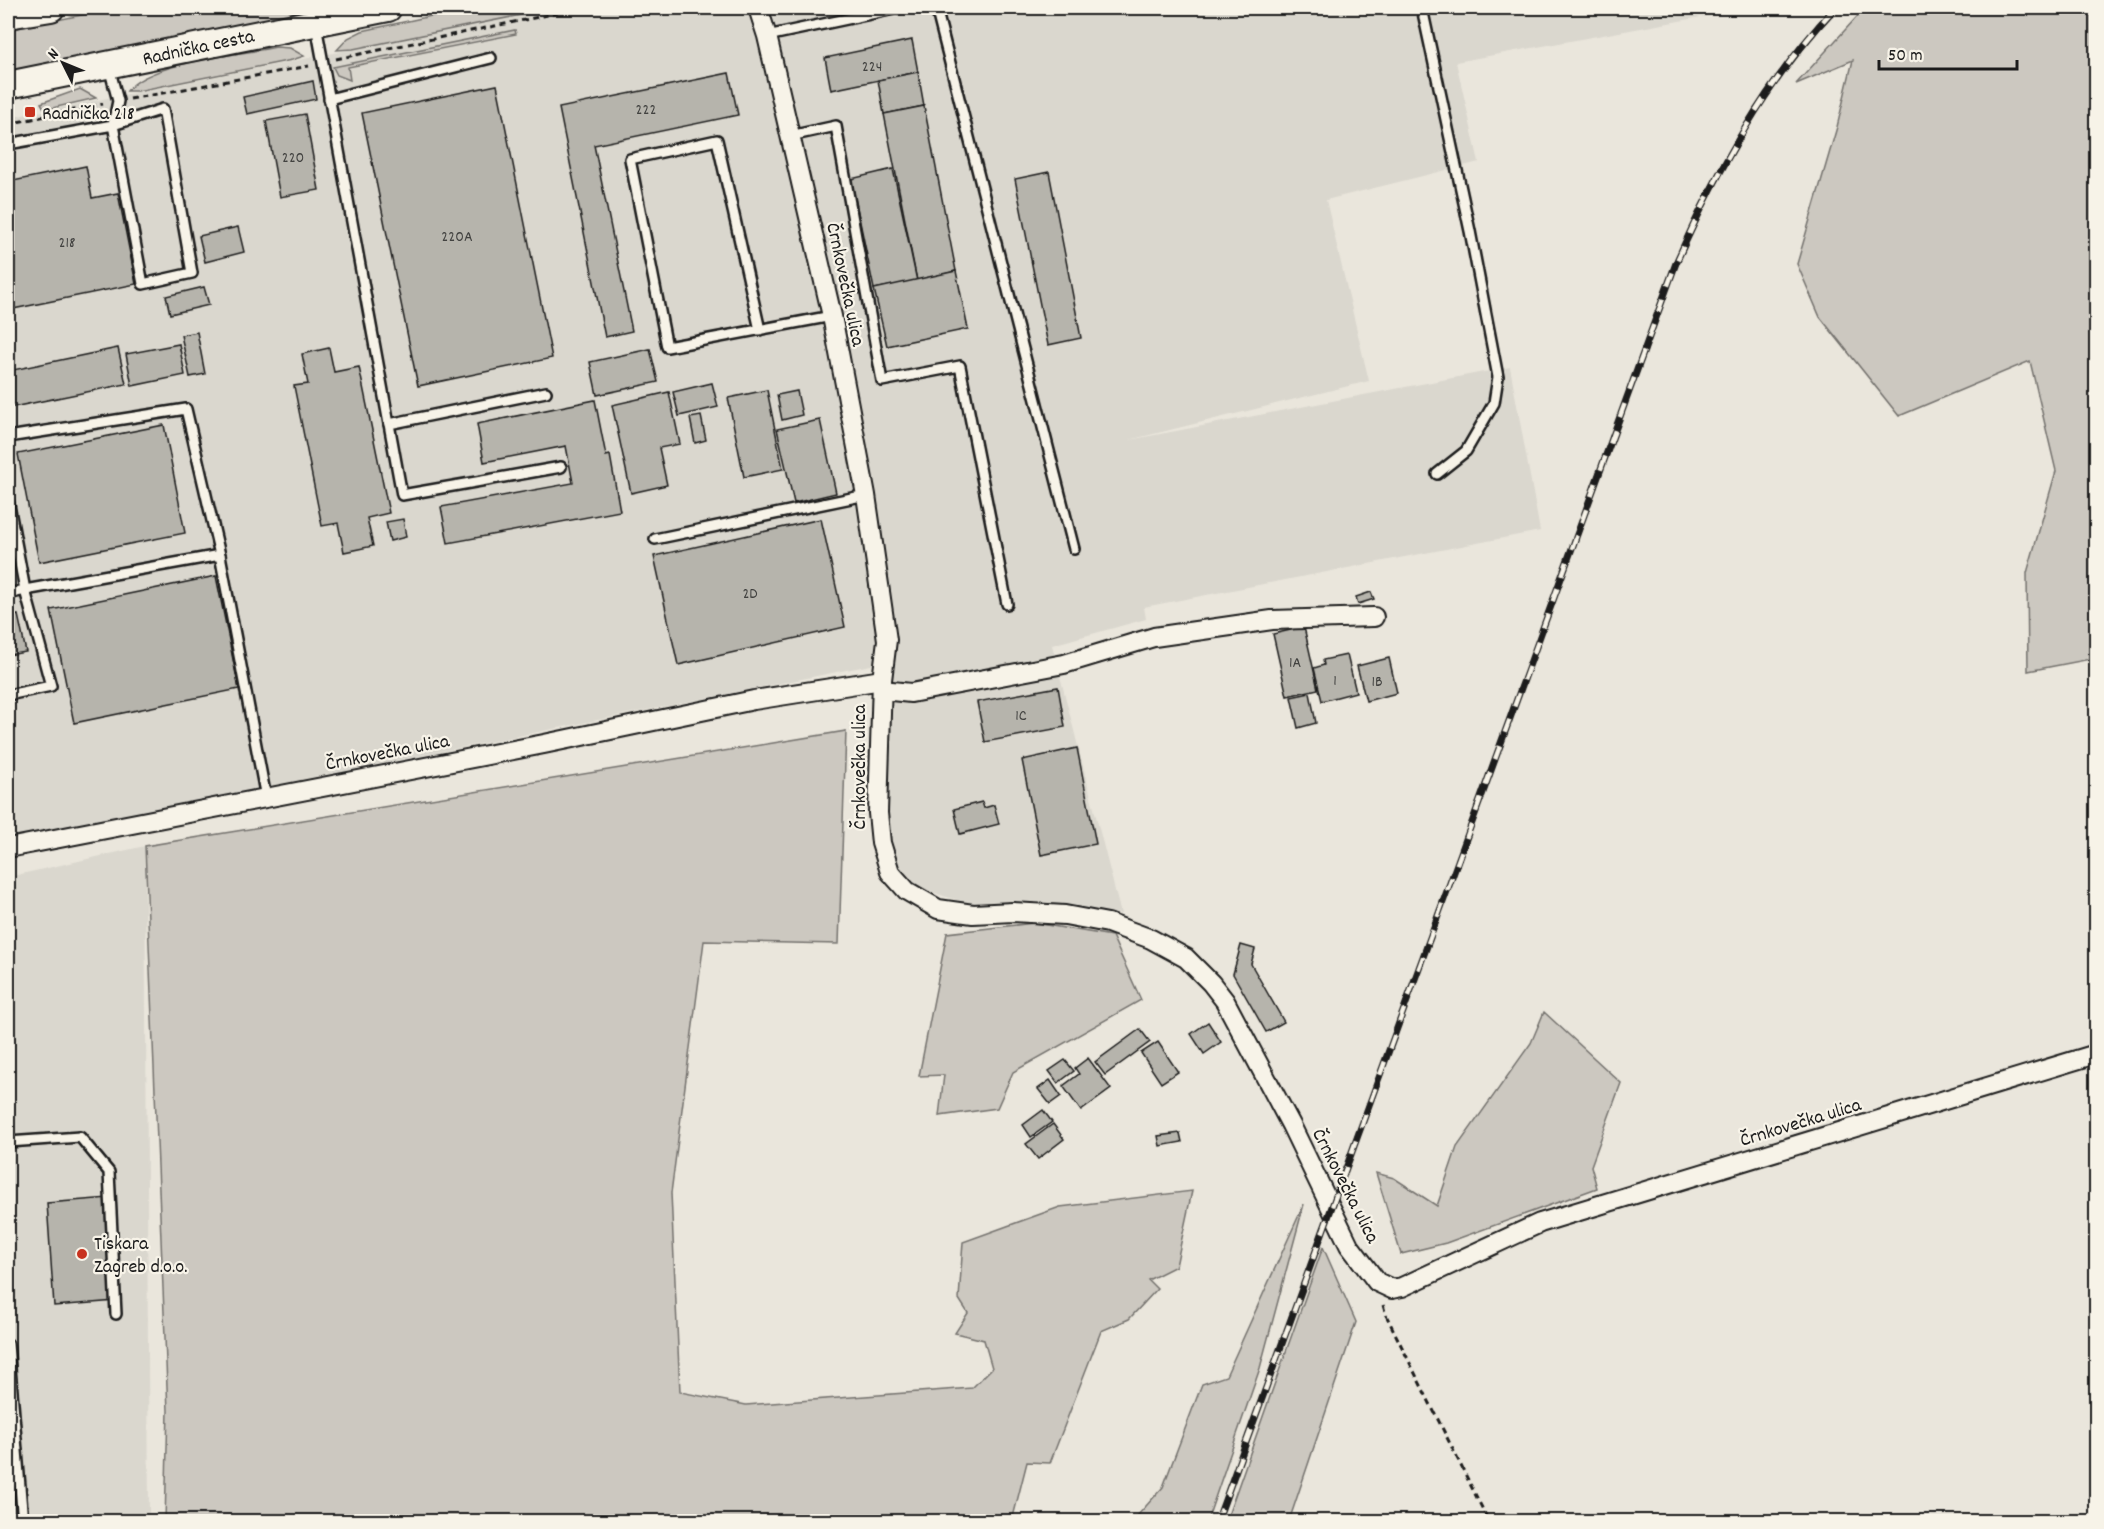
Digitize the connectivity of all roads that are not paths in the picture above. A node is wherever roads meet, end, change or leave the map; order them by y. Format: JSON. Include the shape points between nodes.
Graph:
{"nodes":[{"id":1,"x":51,"y":8,"type":"edge"},
{"id":2,"x":388,"y":8,"type":"edge"},
{"id":3,"x":758,"y":8,"type":"edge"},
{"id":4,"x":899,"y":8,"type":"edge"},
{"id":5,"x":936,"y":8,"type":"edge"},
{"id":6,"x":1422,"y":8,"type":"edge"},
{"id":7,"x":8,"y":15,"type":"edge"},
{"id":8,"x":315,"y":22,"type":"junction"},
{"id":9,"x":767,"y":36,"type":"junction"},
{"id":10,"x":491,"y":58,"type":"dead end"},
{"id":11,"x":108,"y":64,"type":"junction"},
{"id":12,"x":8,"y":85,"type":"edge"},
{"id":13,"x":329,"y":99,"type":"junction"},
{"id":14,"x":113,"y":125,"type":"junction"},
{"id":15,"x":790,"y":136,"type":"junction"},
{"id":16,"x":8,"y":144,"type":"edge"},
{"id":17,"x":832,"y":316,"type":"junction"},
{"id":18,"x":760,"y":330,"type":"junction"},
{"id":19,"x":546,"y":392,"type":"dead end"},
{"id":20,"x":389,"y":424,"type":"junction"},
{"id":21,"x":8,"y":437,"type":"edge"},
{"id":22,"x":561,"y":468,"type":"dead end"},
{"id":23,"x":1437,"y":474,"type":"dead end"},
{"id":24,"x":866,"y":495,"type":"junction"},
{"id":25,"x":8,"y":500,"type":"edge"},
{"id":26,"x":655,"y":539,"type":"dead end"},
{"id":27,"x":1074,"y":549,"type":"dead end"},
{"id":28,"x":220,"y":555,"type":"junction"},
{"id":29,"x":25,"y":590,"type":"junction"},
{"id":30,"x":8,"y":594,"type":"edge"},
{"id":31,"x":1007,"y":604,"type":"dead end"},
{"id":32,"x":1374,"y":617,"type":"dead end"},
{"id":33,"x":882,"y":685,"type":"junction"},
{"id":34,"x":8,"y":695,"type":"edge"},
{"id":35,"x":266,"y":798,"type":"junction"},
{"id":36,"x":8,"y":848,"type":"edge"},
{"id":37,"x":2097,"y":1054,"type":"edge"},
{"id":38,"x":8,"y":1142,"type":"edge"},
{"id":39,"x":116,"y":1314,"type":"dead end"},
{"id":40,"x":8,"y":1344,"type":"edge"},
{"id":41,"x":23,"y":1521,"type":"edge"}],
"edges":[{"from":1,"to":7,"type":"main road"},
{"from":2,"to":8,"type":"main road","name":"Radnička cesta"},
{"from":3,"to":9,"type":"street","name":"Črnkovečka ulica"},
{"from":4,"to":9,"type":"lane"},
{"from":5,"to":27,"type":"lane"},
{"from":6,"to":23,"type":"lane","via":[[1498,377],[1494,403],[1466,451]]},
{"from":8,"to":11,"type":"main road","name":"Radnička cesta"},
{"from":8,"to":13,"type":"lane"},
{"from":9,"to":15,"type":"street","name":"Črnkovečka ulica"},
{"from":10,"to":13,"type":"lane"},
{"from":11,"to":12,"type":"main road","name":"Radnička cesta"},
{"from":11,"to":14,"type":"lane","via":[[118,101]]},
{"from":13,"to":20,"type":"lane"},
{"from":14,"to":14,"type":"lane","via":[[163,110],[192,273],[143,284]]},
{"from":14,"to":16,"type":"lane"},
{"from":15,"to":17,"type":"street","name":"Črnkovečka ulica"},
{"from":15,"to":31,"type":"lane","via":[[836,126],[882,381],[960,366]]},
{"from":17,"to":18,"type":"lane"},
{"from":17,"to":24,"type":"street","name":"Črnkovečka ulica"},
{"from":18,"to":18,"type":"lane","via":[[667,347],[630,159],[717,140]]},
{"from":19,"to":20,"type":"lane"},
{"from":20,"to":22,"type":"lane","via":[[402,495]]},
{"from":21,"to":28,"type":"lane","via":[[186,409]]},
{"from":24,"to":26,"type":"lane"},
{"from":24,"to":33,"type":"street","name":"Črnkovečka ulica","via":[[888,640]]},
{"from":25,"to":29,"type":"lane"},
{"from":28,"to":29,"type":"lane"},
{"from":28,"to":35,"type":"lane"},
{"from":29,"to":30,"type":"lane"},
{"from":29,"to":34,"type":"lane","via":[[51,686]]},
{"from":32,"to":33,"type":"street","via":[[1272,620],[1154,637],[1064,664],[911,693]]},
{"from":33,"to":35,"type":"street","name":"Črnkovečka ulica","via":[[754,700]]},
{"from":33,"to":37,"type":"street","name":"Črnkovečka ulica","via":[[878,813],[881,843],[890,872],[907,891],[938,909],[973,914],[1065,915],[1108,923],[1151,939],[1186,958],[1225,1001],[1349,1245],[1377,1282],[1392,1289],[1540,1223]]},
{"from":35,"to":36,"type":"street","name":"Črnkovečka ulica"},
{"from":38,"to":39,"type":"lane","via":[[80,1137],[109,1172]]},
{"from":40,"to":41,"type":"lane"}]}
